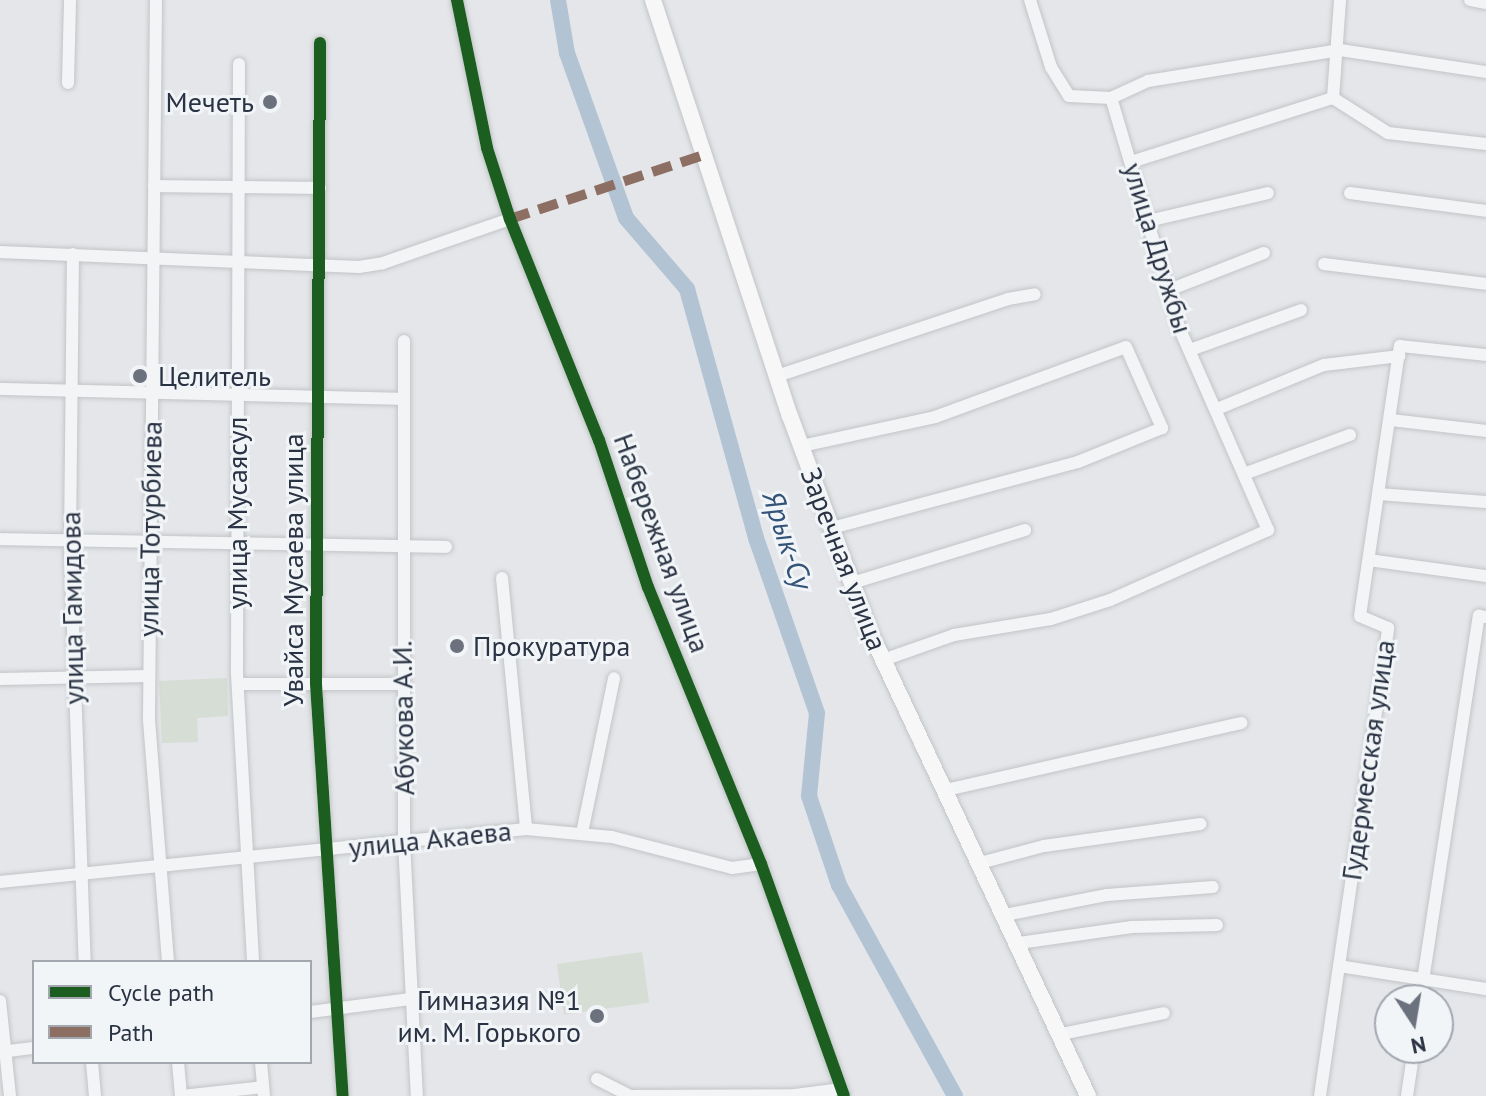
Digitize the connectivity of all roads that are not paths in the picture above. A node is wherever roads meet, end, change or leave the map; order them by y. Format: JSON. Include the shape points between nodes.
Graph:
{"nodes":[{"id":1,"x":70,"y":0,"type":"edge"},
{"id":2,"x":156,"y":0,"type":"edge"},
{"id":3,"x":457,"y":0,"type":"edge"},
{"id":4,"x":653,"y":0,"type":"edge"},
{"id":5,"x":1030,"y":0,"type":"edge"},
{"id":6,"x":1340,"y":0,"type":"edge"},
{"id":7,"x":1470,"y":0,"type":"edge"},
{"id":8,"x":1486,"y":3,"type":"edge"},
{"id":9,"x":320,"y":43,"type":"dead end"},
{"id":10,"x":1340,"y":50,"type":"junction"},
{"id":11,"x":239,"y":64,"type":"dead end"},
{"id":12,"x":1486,"y":72,"type":"edge"},
{"id":13,"x":68,"y":83,"type":"dead end"},
{"id":14,"x":1111,"y":98,"type":"junction"},
{"id":15,"x":1333,"y":98,"type":"junction"},
{"id":16,"x":1486,"y":144,"type":"edge"},
{"id":17,"x":1131,"y":162,"type":"junction"},
{"id":18,"x":239,"y":184,"type":"junction"},
{"id":19,"x":154,"y":186,"type":"junction"},
{"id":20,"x":320,"y":188,"type":"junction"},
{"id":21,"x":1268,"y":193,"type":"dead end"},
{"id":22,"x":1350,"y":193,"type":"dead end"},
{"id":23,"x":1486,"y":211,"type":"edge"},
{"id":24,"x":510,"y":219,"type":"junction"},
{"id":25,"x":1148,"y":221,"type":"junction"},
{"id":26,"x":0,"y":252,"type":"edge"},
{"id":27,"x":1264,"y":253,"type":"dead end"},
{"id":28,"x":73,"y":254,"type":"junction"},
{"id":29,"x":153,"y":257,"type":"junction"},
{"id":30,"x":239,"y":263,"type":"junction"},
{"id":31,"x":1324,"y":264,"type":"dead end"},
{"id":32,"x":316,"y":268,"type":"junction"},
{"id":33,"x":1486,"y":284,"type":"edge"},
{"id":34,"x":1169,"y":290,"type":"junction"},
{"id":35,"x":1035,"y":294,"type":"dead end"},
{"id":36,"x":1301,"y":310,"type":"dead end"},
{"id":37,"x":404,"y":341,"type":"dead end"},
{"id":38,"x":1190,"y":350,"type":"junction"},
{"id":39,"x":1400,"y":351,"type":"junction"},
{"id":40,"x":1486,"y":355,"type":"edge"},
{"id":41,"x":777,"y":376,"type":"junction"},
{"id":42,"x":0,"y":389,"type":"edge"},
{"id":43,"x":70,"y":394,"type":"junction"},
{"id":44,"x":152,"y":396,"type":"junction"},
{"id":45,"x":237,"y":397,"type":"junction"},
{"id":46,"x":315,"y":397,"type":"junction"},
{"id":47,"x":401,"y":399,"type":"junction"},
{"id":48,"x":1217,"y":409,"type":"junction"},
{"id":49,"x":1391,"y":420,"type":"junction"},
{"id":50,"x":1486,"y":431,"type":"edge"},
{"id":51,"x":1350,"y":435,"type":"dead end"},
{"id":52,"x":801,"y":446,"type":"junction"},
{"id":53,"x":1244,"y":474,"type":"junction"},
{"id":54,"x":1378,"y":494,"type":"junction"},
{"id":55,"x":1486,"y":502,"type":"edge"},
{"id":56,"x":832,"y":528,"type":"junction"},
{"id":57,"x":1025,"y":530,"type":"dead end"},
{"id":58,"x":0,"y":539,"type":"edge"},
{"id":59,"x":70,"y":542,"type":"junction"},
{"id":60,"x":148,"y":544,"type":"junction"},
{"id":61,"x":236,"y":546,"type":"junction"},
{"id":62,"x":317,"y":547,"type":"junction"},
{"id":63,"x":446,"y":547,"type":"dead end"},
{"id":64,"x":402,"y":548,"type":"junction"},
{"id":65,"x":1369,"y":560,"type":"junction"},
{"id":66,"x":1486,"y":576,"type":"edge"},
{"id":67,"x":502,"y":578,"type":"dead end"},
{"id":68,"x":852,"y":583,"type":"junction"},
{"id":69,"x":1482,"y":617,"type":"edge"},
{"id":70,"x":883,"y":660,"type":"junction"},
{"id":71,"x":149,"y":676,"type":"junction"},
{"id":72,"x":614,"y":678,"type":"dead end"},
{"id":73,"x":0,"y":679,"type":"edge"},
{"id":74,"x":72,"y":679,"type":"junction"},
{"id":75,"x":238,"y":684,"type":"junction"},
{"id":76,"x":316,"y":684,"type":"junction"},
{"id":77,"x":402,"y":684,"type":"junction"},
{"id":78,"x":1241,"y":723,"type":"dead end"},
{"id":79,"x":946,"y":790,"type":"junction"},
{"id":80,"x":1200,"y":824,"type":"dead end"},
{"id":81,"x":526,"y":829,"type":"junction"},
{"id":82,"x":582,"y":833,"type":"junction"},
{"id":83,"x":404,"y":842,"type":"junction"},
{"id":84,"x":324,"y":850,"type":"junction"},
{"id":85,"x":246,"y":857,"type":"junction"},
{"id":86,"x":980,"y":863,"type":"junction"},
{"id":87,"x":761,"y":864,"type":"junction"},
{"id":88,"x":159,"y":866,"type":"junction"},
{"id":89,"x":79,"y":874,"type":"junction"},
{"id":90,"x":0,"y":882,"type":"edge"},
{"id":91,"x":1213,"y":887,"type":"dead end"},
{"id":92,"x":1005,"y":915,"type":"junction"},
{"id":93,"x":1217,"y":925,"type":"dead end"},
{"id":94,"x":1019,"y":943,"type":"junction"},
{"id":95,"x":85,"y":960,"type":"edge"},
{"id":96,"x":168,"y":960,"type":"edge"},
{"id":97,"x":253,"y":960,"type":"edge"},
{"id":98,"x":1339,"y":966,"type":"junction"},
{"id":99,"x":1422,"y":978,"type":"junction"},
{"id":100,"x":1421,"y":984,"type":"edge"},
{"id":101,"x":1486,"y":989,"type":"edge"},
{"id":102,"x":410,"y":999,"type":"junction"},
{"id":103,"x":0,"y":1001,"type":"edge"},
{"id":104,"x":338,"y":1009,"type":"junction"},
{"id":105,"x":312,"y":1012,"type":"edge"},
{"id":106,"x":1164,"y":1013,"type":"dead end"},
{"id":107,"x":1062,"y":1034,"type":"junction"},
{"id":108,"x":32,"y":1048,"type":"edge"},
{"id":109,"x":3,"y":1052,"type":"edge"},
{"id":110,"x":92,"y":1064,"type":"edge"},
{"id":111,"x":178,"y":1064,"type":"edge"},
{"id":112,"x":261,"y":1064,"type":"edge"},
{"id":113,"x":1412,"y":1064,"type":"edge"},
{"id":114,"x":597,"y":1079,"type":"dead end"},
{"id":115,"x":263,"y":1092,"type":"edge"},
{"id":116,"x":843,"y":1092,"type":"edge"},
{"id":117,"x":10,"y":1096,"type":"edge"},
{"id":118,"x":95,"y":1096,"type":"edge"},
{"id":119,"x":182,"y":1096,"type":"edge"},
{"id":120,"x":343,"y":1096,"type":"edge"},
{"id":121,"x":417,"y":1096,"type":"edge"},
{"id":122,"x":1088,"y":1096,"type":"edge"},
{"id":123,"x":1320,"y":1096,"type":"edge"},
{"id":124,"x":1407,"y":1096,"type":"edge"}],
"edges":[{"from":1,"to":13,"type":"street"},
{"from":2,"to":19,"type":"street","name":"улица Тотурбиева"},
{"from":3,"to":24,"type":"street","name":"Набережная улица","via":[[487,148]]},
{"from":4,"to":41,"type":"main road","name":"Заречная улица"},
{"from":5,"to":14,"type":"street","via":[[1051,67],[1069,96]]},
{"from":6,"to":10,"type":"street"},
{"from":7,"to":8,"type":"street"},
{"from":9,"to":20,"type":"street","name":"Увайса Мусаева улица"},
{"from":10,"to":12,"type":"street"},
{"from":10,"to":14,"type":"street","via":[[1148,81]]},
{"from":10,"to":15,"type":"street"},
{"from":11,"to":18,"type":"street","name":"улица Мусаясул"},
{"from":14,"to":17,"type":"street","name":"улица Дружбы"},
{"from":15,"to":16,"type":"street","via":[[1388,133]]},
{"from":15,"to":17,"type":"street"},
{"from":17,"to":25,"type":"street","name":"улица Дружбы"},
{"from":18,"to":19,"type":"street"},
{"from":18,"to":20,"type":"street"},
{"from":18,"to":30,"type":"street","name":"улица Мусаясул"},
{"from":19,"to":29,"type":"street","name":"улица Тотурбиева"},
{"from":20,"to":32,"type":"street","name":"Увайса Мусаева улица"},
{"from":21,"to":25,"type":"street"},
{"from":22,"to":23,"type":"street"},
{"from":24,"to":32,"type":"street","via":[[383,263]]},
{"from":24,"to":87,"type":"street","name":"Набережная улица","via":[[599,440],[648,587]]},
{"from":25,"to":34,"type":"street","name":"улица Дружбы"},
{"from":26,"to":28,"type":"street"},
{"from":27,"to":34,"type":"street"},
{"from":28,"to":29,"type":"street"},
{"from":28,"to":43,"type":"street","name":"улица Гамидова"},
{"from":29,"to":30,"type":"street"},
{"from":29,"to":44,"type":"street","name":"улица Тотурбиева"},
{"from":30,"to":32,"type":"street"},
{"from":30,"to":45,"type":"street","name":"улица Мусаясул"},
{"from":31,"to":33,"type":"street"},
{"from":32,"to":46,"type":"street","name":"Увайса Мусаева улица"},
{"from":34,"to":38,"type":"street","name":"улица Дружбы"},
{"from":35,"to":41,"type":"street"},
{"from":36,"to":38,"type":"street"},
{"from":37,"to":47,"type":"street","name":"Абукова А.И."},
{"from":38,"to":48,"type":"street","name":"улица Дружбы"},
{"from":39,"to":40,"type":"street"},
{"from":39,"to":48,"type":"street","via":[[1324,365]]},
{"from":39,"to":49,"type":"street","name":"Гудермесская улица"},
{"from":41,"to":52,"type":"main road","name":"Заречная улица"},
{"from":42,"to":43,"type":"street"},
{"from":43,"to":44,"type":"street"},
{"from":43,"to":59,"type":"street","name":"улица Гамидова"},
{"from":44,"to":45,"type":"street"},
{"from":44,"to":60,"type":"street","name":"улица Тотурбиева"},
{"from":45,"to":46,"type":"street"},
{"from":45,"to":61,"type":"street","name":"улица Мусаясул"},
{"from":46,"to":47,"type":"street"},
{"from":46,"to":62,"type":"street","name":"Увайса Мусаева улица"},
{"from":47,"to":64,"type":"street","name":"Абукова А.И."},
{"from":48,"to":53,"type":"street","name":"улица Дружбы"},
{"from":49,"to":50,"type":"street"},
{"from":49,"to":54,"type":"street","name":"Гудермесская улица"},
{"from":51,"to":53,"type":"street"},
{"from":52,"to":56,"type":"main road","name":"Заречная улица"},
{"from":52,"to":56,"type":"street","via":[[935,417],[1126,347],[1162,428],[1078,462]]},
{"from":53,"to":70,"type":"street","name":"улица Дружбы","via":[[1268,530],[1110,600],[1051,619],[954,635]]},
{"from":54,"to":55,"type":"street"},
{"from":54,"to":65,"type":"street","name":"Гудермесская улица"},
{"from":56,"to":68,"type":"main road","name":"Заречная улица"},
{"from":57,"to":68,"type":"street"},
{"from":58,"to":59,"type":"street"},
{"from":59,"to":60,"type":"street"},
{"from":59,"to":74,"type":"street","name":"улица Гамидова"},
{"from":60,"to":61,"type":"street"},
{"from":60,"to":71,"type":"street","name":"улица Тотурбиева"},
{"from":61,"to":62,"type":"street"},
{"from":61,"to":75,"type":"street","name":"улица Мусаясул"},
{"from":62,"to":64,"type":"street"},
{"from":62,"to":76,"type":"street","name":"Увайса Мусаева улица"},
{"from":63,"to":64,"type":"street"},
{"from":64,"to":77,"type":"street","name":"Абукова А.И."},
{"from":65,"to":66,"type":"street"},
{"from":65,"to":98,"type":"street","name":"Гудермесская улица","via":[[1360,616],[1388,628]]},
{"from":67,"to":81,"type":"street"},
{"from":68,"to":70,"type":"main road","name":"Заречная улица"},
{"from":69,"to":99,"type":"street"},
{"from":70,"to":79,"type":"main road","name":"Заречная улица"},
{"from":71,"to":74,"type":"street"},
{"from":71,"to":88,"type":"street","name":"улица Тотурбиева"},
{"from":72,"to":82,"type":"street"},
{"from":73,"to":74,"type":"street"},
{"from":74,"to":89,"type":"street","name":"улица Гамидова"},
{"from":75,"to":76,"type":"street"},
{"from":75,"to":85,"type":"street","name":"улица Мусаясул"},
{"from":76,"to":77,"type":"street"},
{"from":76,"to":84,"type":"street","name":"Увайса Мусаева улица"},
{"from":77,"to":83,"type":"street","name":"Абукова А.И."},
{"from":78,"to":79,"type":"street"},
{"from":79,"to":86,"type":"main road","name":"Заречная улица"},
{"from":80,"to":86,"type":"street","via":[[1044,846]]},
{"from":81,"to":82,"type":"street","name":"улица Акаева"},
{"from":81,"to":83,"type":"street","name":"улица Акаева"},
{"from":82,"to":87,"type":"street","name":"улица Акаева","via":[[732,868]]},
{"from":83,"to":84,"type":"street","name":"улица Акаева"},
{"from":83,"to":102,"type":"street","name":"Абукова А.И."},
{"from":84,"to":85,"type":"street","name":"улица Акаева"},
{"from":84,"to":104,"type":"street","name":"Увайса Мусаева улица"},
{"from":85,"to":88,"type":"street","name":"улица Акаева"},
{"from":85,"to":97,"type":"street","name":"улица Мусаясул"},
{"from":86,"to":92,"type":"main road","name":"Заречная улица"},
{"from":87,"to":116,"type":"street","name":"Набережная улица"},
{"from":88,"to":89,"type":"street","name":"улица Акаева"},
{"from":88,"to":96,"type":"street","name":"улица Тотурбиева"},
{"from":89,"to":90,"type":"street","name":"улица Акаева"},
{"from":89,"to":95,"type":"street","name":"улица Гамидова"},
{"from":91,"to":92,"type":"street","via":[[1107,895]]},
{"from":92,"to":94,"type":"main road","name":"Заречная улица"},
{"from":93,"to":94,"type":"street","via":[[1132,927]]},
{"from":94,"to":107,"type":"main road","name":"Заречная улица"},
{"from":98,"to":99,"type":"street"},
{"from":98,"to":123,"type":"street","name":"Гудермесская улица"},
{"from":99,"to":100,"type":"street"},
{"from":99,"to":101,"type":"street"},
{"from":102,"to":104,"type":"street"},
{"from":102,"to":121,"type":"street","name":"Абукова А.И."},
{"from":103,"to":109,"type":"street"},
{"from":104,"to":105,"type":"street"},
{"from":104,"to":120,"type":"street","name":"Увайса Мусаева улица"},
{"from":106,"to":107,"type":"street"},
{"from":107,"to":122,"type":"main road","name":"Заречная улица"},
{"from":108,"to":109,"type":"street"},
{"from":109,"to":117,"type":"street"},
{"from":110,"to":118,"type":"street"},
{"from":111,"to":119,"type":"street"},
{"from":112,"to":115,"type":"street"},
{"from":113,"to":124,"type":"street"},
{"from":114,"to":116,"type":"street","via":[[631,1096]]},
{"from":115,"to":119,"type":"street"}]}
